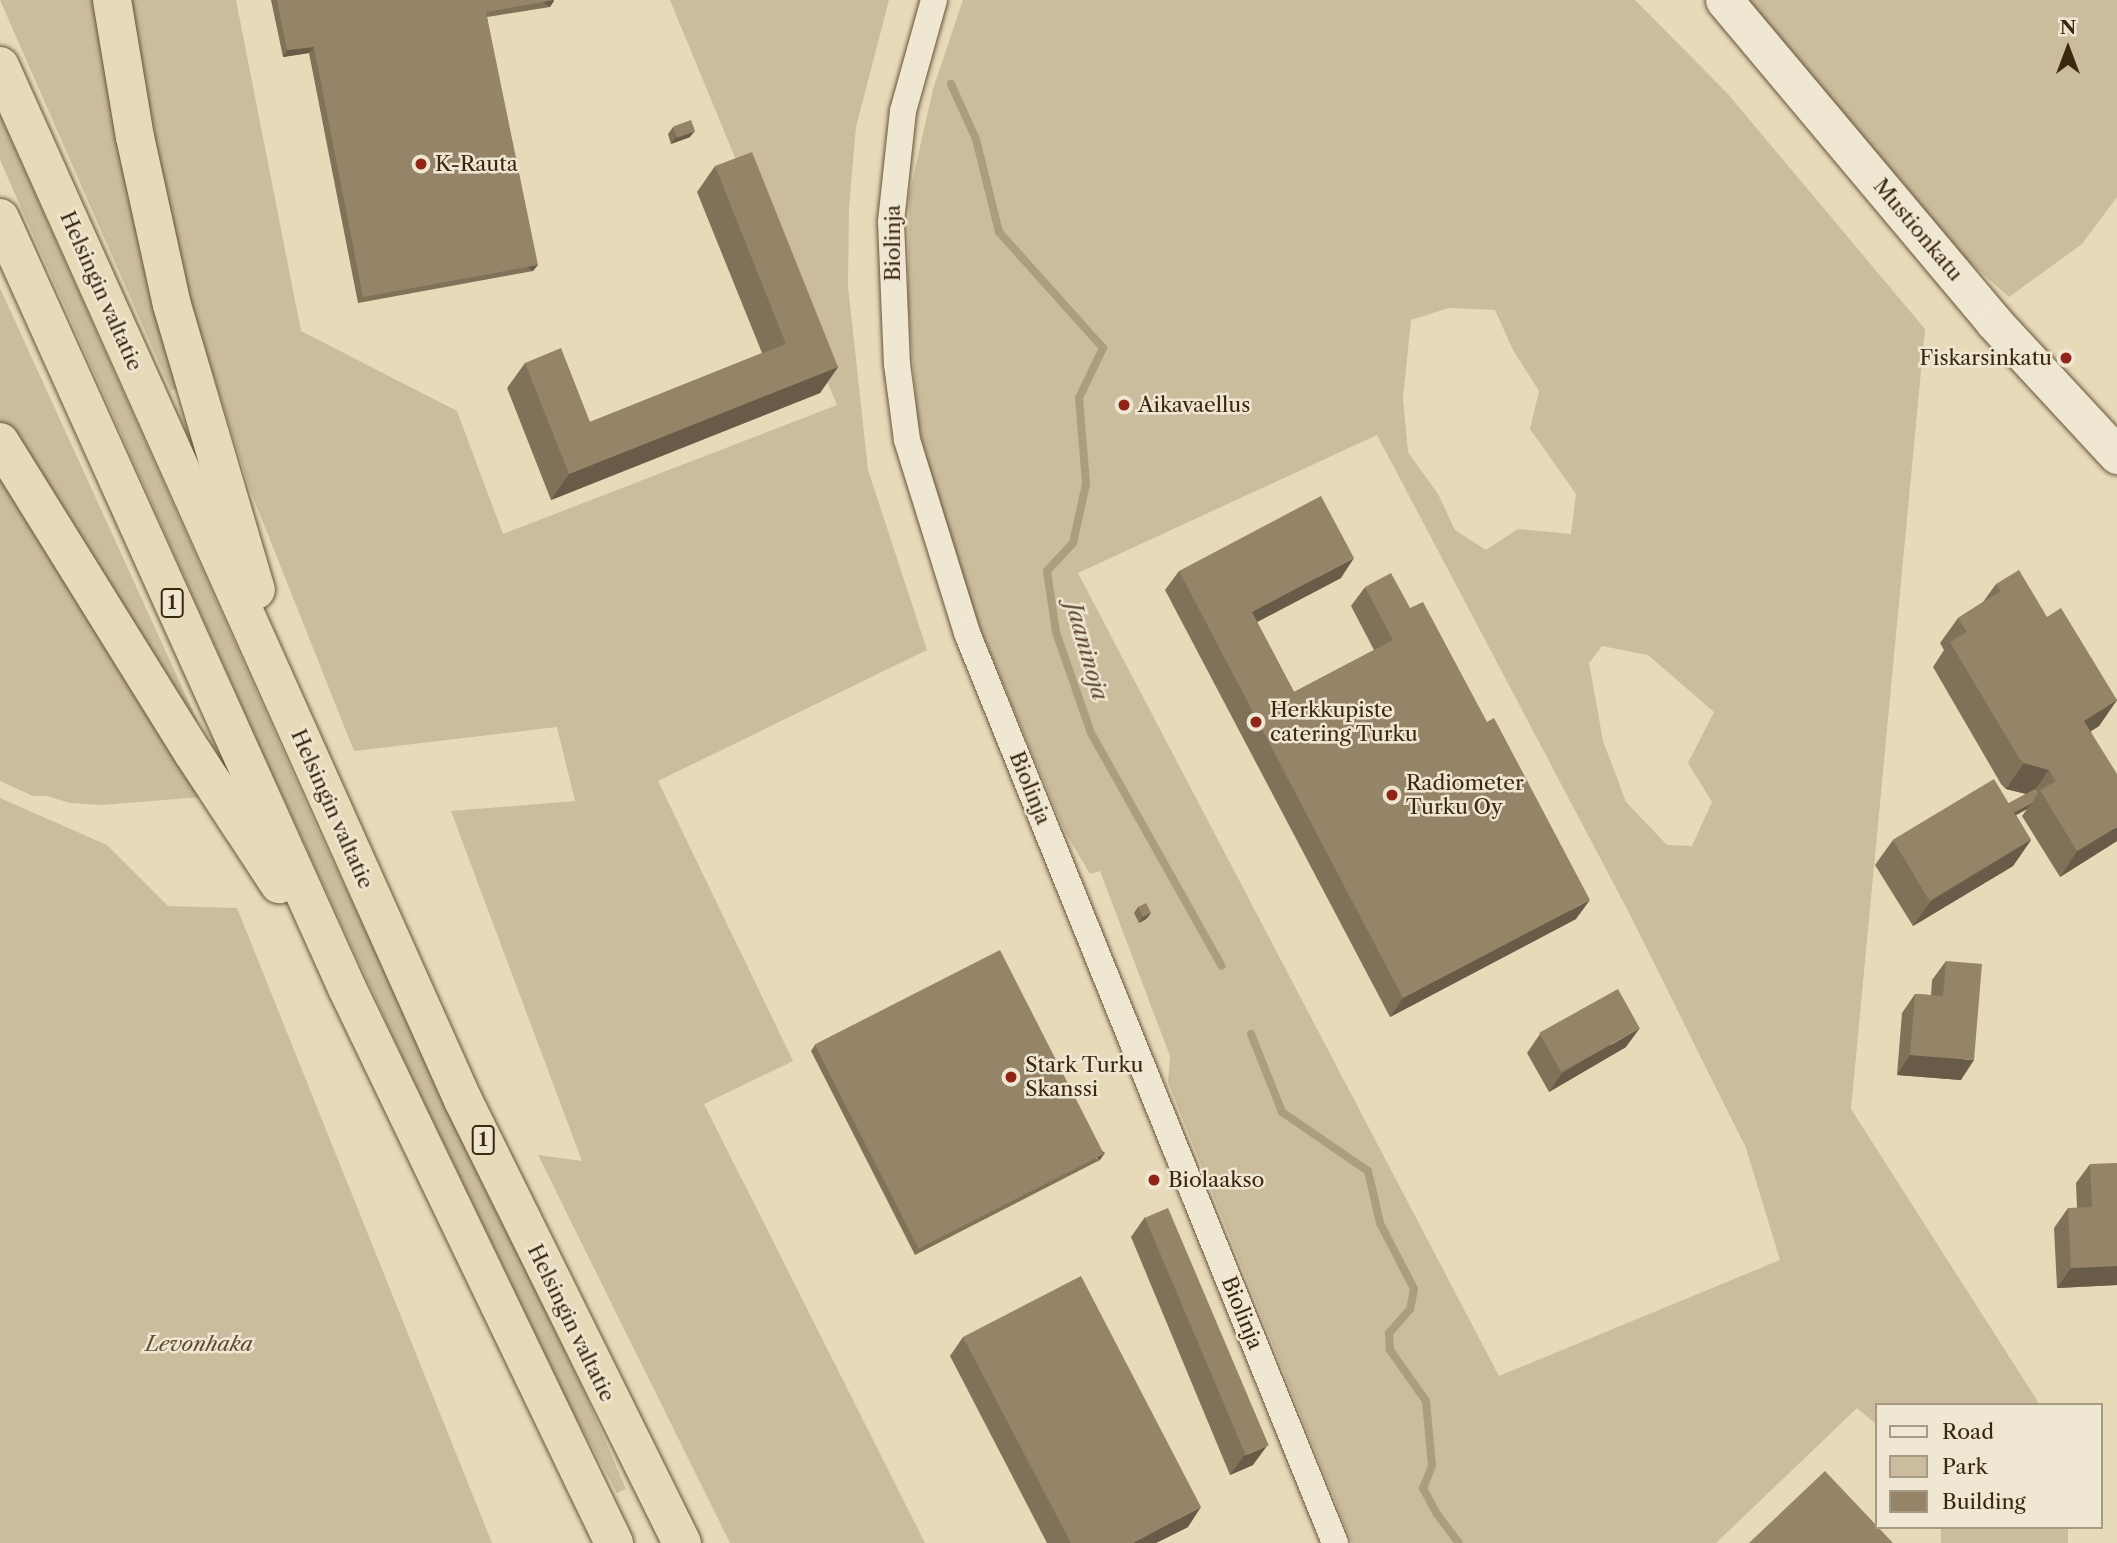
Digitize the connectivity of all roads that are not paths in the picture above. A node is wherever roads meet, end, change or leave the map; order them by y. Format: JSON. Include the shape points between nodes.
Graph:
{"nodes":[{"id":1,"x":112,"y":0,"type":"edge"},
{"id":2,"x":934,"y":0,"type":"edge"},
{"id":3,"x":1724,"y":0,"type":"edge"},
{"id":4,"x":0,"y":66,"type":"edge"},
{"id":5,"x":0,"y":218,"type":"edge"},
{"id":6,"x":0,"y":442,"type":"edge"},
{"id":7,"x":2117,"y":455,"type":"edge"},
{"id":8,"x":296,"y":730,"type":"junction"},
{"id":9,"x":347,"y":988,"type":"junction"},
{"id":10,"x":614,"y":1543,"type":"edge"},
{"id":11,"x":682,"y":1543,"type":"edge"},
{"id":12,"x":1335,"y":1543,"type":"edge"}],
"edges":[{"from":1,"to":8,"type":"highway","via":[[135,137],[172,304]]},
{"from":2,"to":12,"type":"street","name":"Biolinja","via":[[903,111],[891,222],[897,364],[907,440],[967,633]]},
{"from":3,"to":7,"type":"street","name":"Mustionkatu","via":[[1993,321]]},
{"from":4,"to":8,"type":"highway","name":"Helsingin valtatie","number":"1"},
{"from":5,"to":9,"type":"highway","number":"1"},
{"from":6,"to":9,"type":"highway","via":[[193,753]]},
{"from":8,"to":11,"type":"highway","name":"Helsingin valtatie","number":"1","via":[[463,1100]]},
{"from":9,"to":10,"type":"highway","number":"1"}]}
